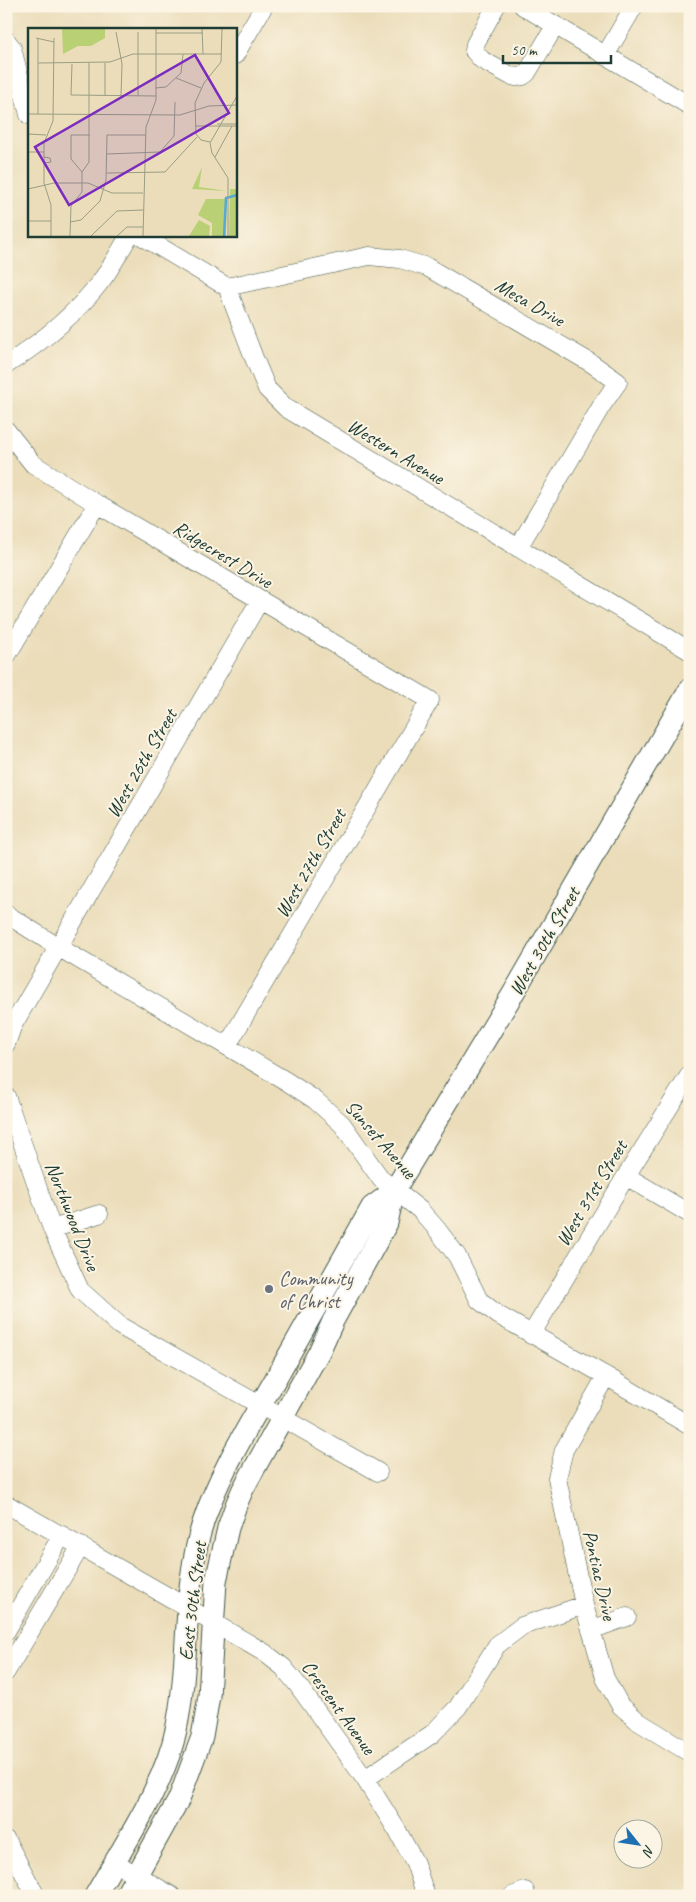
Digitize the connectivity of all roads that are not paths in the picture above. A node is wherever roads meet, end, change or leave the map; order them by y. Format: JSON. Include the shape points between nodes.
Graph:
{"nodes":[{"id":1,"x":264,"y":6,"type":"edge"},
{"id":2,"x":496,"y":6,"type":"edge"},
{"id":3,"x":523,"y":6,"type":"edge"},
{"id":4,"x":634,"y":6,"type":"edge"},
{"id":5,"x":556,"y":26,"type":"junction"},
{"id":6,"x":6,"y":40,"type":"edge"},
{"id":7,"x":236,"y":54,"type":"edge"},
{"id":8,"x":605,"y":56,"type":"junction"},
{"id":9,"x":690,"y":106,"type":"edge"},
{"id":10,"x":28,"y":111,"type":"edge"},
{"id":11,"x":129,"y":236,"type":"edge"},
{"id":12,"x":142,"y":236,"type":"edge"},
{"id":13,"x":227,"y":287,"type":"junction"},
{"id":14,"x":6,"y":365,"type":"edge"},
{"id":15,"x":6,"y":430,"type":"edge"},
{"id":16,"x":97,"y":504,"type":"junction"},
{"id":17,"x":518,"y":548,"type":"junction"},
{"id":18,"x":260,"y":600,"type":"junction"},
{"id":19,"x":690,"y":652,"type":"edge"},
{"id":20,"x":6,"y":658,"type":"edge"},
{"id":21,"x":690,"y":689,"type":"edge"},
{"id":22,"x":430,"y":700,"type":"joint"},
{"id":23,"x":6,"y":914,"type":"edge"},
{"id":24,"x":58,"y":947,"type":"junction"},
{"id":25,"x":6,"y":1044,"type":"edge"},
{"id":26,"x":227,"y":1046,"type":"junction"},
{"id":27,"x":690,"y":1074,"type":"edge"},
{"id":28,"x":6,"y":1096,"type":"edge"},
{"id":29,"x":626,"y":1176,"type":"junction"},
{"id":30,"x":394,"y":1191,"type":"junction"},
{"id":31,"x":100,"y":1214,"type":"dead end"},
{"id":32,"x":690,"y":1214,"type":"edge"},
{"id":33,"x":52,"y":1228,"type":"junction"},
{"id":34,"x":531,"y":1335,"type":"junction"},
{"id":35,"x":606,"y":1376,"type":"junction"},
{"id":36,"x":260,"y":1406,"type":"junction"},
{"id":37,"x":282,"y":1418,"type":"junction"},
{"id":38,"x":690,"y":1426,"type":"edge"},
{"id":39,"x":378,"y":1472,"type":"dead end"},
{"id":40,"x":6,"y":1504,"type":"edge"},
{"id":41,"x":62,"y":1535,"type":"junction"},
{"id":42,"x":80,"y":1546,"type":"junction"},
{"id":43,"x":584,"y":1606,"type":"junction"},
{"id":44,"x":188,"y":1608,"type":"junction"},
{"id":45,"x":627,"y":1617,"type":"dead end"},
{"id":46,"x":214,"y":1623,"type":"junction"},
{"id":47,"x":591,"y":1630,"type":"junction"},
{"id":48,"x":6,"y":1631,"type":"edge"},
{"id":49,"x":6,"y":1672,"type":"edge"},
{"id":50,"x":690,"y":1753,"type":"edge"},
{"id":51,"x":364,"y":1779,"type":"junction"},
{"id":52,"x":6,"y":1840,"type":"edge"},
{"id":53,"x":114,"y":1862,"type":"junction"},
{"id":54,"x":137,"y":1875,"type":"junction"},
{"id":55,"x":36,"y":1896,"type":"edge"},
{"id":56,"x":95,"y":1896,"type":"edge"},
{"id":57,"x":125,"y":1896,"type":"edge"},
{"id":58,"x":172,"y":1896,"type":"edge"},
{"id":59,"x":426,"y":1896,"type":"edge"}],
"edges":[{"from":1,"to":7,"type":"street"},
{"from":2,"to":5,"type":"street","via":[[474,50],[482,60],[509,75],[516,77],[527,73]]},
{"from":3,"to":5,"type":"street"},
{"from":4,"to":8,"type":"street"},
{"from":5,"to":8,"type":"street"},
{"from":6,"to":10,"type":"street","via":[[12,48]]},
{"from":8,"to":9,"type":"street"},
{"from":11,"to":14,"type":"street","via":[[102,280],[72,314],[33,348]]},
{"from":12,"to":13,"type":"street"},
{"from":13,"to":17,"type":"street","name":"Western Avenue","via":[[267,389],[286,408]]},
{"from":13,"to":17,"type":"street","name":"Mesa Drive","via":[[369,256],[400,259],[427,267],[618,382]]},
{"from":15,"to":16,"type":"street","name":"Ridgecrest Drive","via":[[33,464]]},
{"from":16,"to":18,"type":"street","name":"Ridgecrest Drive"},
{"from":16,"to":20,"type":"street"},
{"from":17,"to":19,"type":"street","name":"Western Avenue"},
{"from":18,"to":22,"type":"street","name":"Ridgecrest Drive"},
{"from":18,"to":24,"type":"street","name":"West 26th Street"},
{"from":21,"to":30,"type":"main road","name":"West 30th Street"},
{"from":22,"to":26,"type":"street","name":"West 27th Street"},
{"from":23,"to":24,"type":"street","name":"Sunset Avenue"},
{"from":24,"to":25,"type":"street","via":[[13,1025]]},
{"from":24,"to":26,"type":"street","name":"Sunset Avenue"},
{"from":26,"to":30,"type":"street","name":"Sunset Avenue","via":[[328,1110]]},
{"from":27,"to":29,"type":"street","name":"West 31st Street"},
{"from":28,"to":33,"type":"street","name":"Northwood Drive"},
{"from":29,"to":32,"type":"street"},
{"from":29,"to":34,"type":"street","name":"West 31st Street"},
{"from":30,"to":34,"type":"street","name":"Sunset Avenue","via":[[420,1210],[436,1228],[457,1256],[479,1300],[498,1316]]},
{"from":30,"to":36,"type":"main road","name":"East 30th Street","via":[[372,1207]]},
{"from":30,"to":37,"type":"main road","via":[[387,1223]]},
{"from":31,"to":33,"type":"street"},
{"from":33,"to":36,"type":"street","name":"Northwood Drive","via":[[80,1290],[120,1326]]},
{"from":34,"to":35,"type":"street","name":"Sunset Avenue"},
{"from":35,"to":38,"type":"street","name":"Sunset Avenue"},
{"from":35,"to":43,"type":"street","name":"Pontiac Drive","via":[[564,1450],[557,1478]]},
{"from":36,"to":37,"type":"street","name":"Northwood Drive"},
{"from":36,"to":44,"type":"main road","name":"East 30th Street","via":[[222,1477],[204,1520],[193,1560]]},
{"from":37,"to":39,"type":"street","name":"Northwood Drive"},
{"from":37,"to":46,"type":"main road","via":[[243,1489],[228,1528],[216,1581]]},
{"from":40,"to":41,"type":"street","name":"Crescent Avenue"},
{"from":41,"to":42,"type":"street","name":"Crescent Avenue"},
{"from":41,"to":48,"type":"street"},
{"from":42,"to":44,"type":"street","name":"Crescent Avenue"},
{"from":42,"to":49,"type":"street"},
{"from":43,"to":47,"type":"street","name":"Pontiac Drive"},
{"from":43,"to":51,"type":"street","via":[[522,1626],[497,1645],[458,1707],[432,1734]]},
{"from":44,"to":46,"type":"street","name":"Crescent Avenue"},
{"from":44,"to":53,"type":"main road","name":"East 30th Street","via":[[176,1731],[156,1787]]},
{"from":45,"to":47,"type":"street"},
{"from":46,"to":51,"type":"street","name":"Crescent Avenue","via":[[283,1666]]},
{"from":46,"to":54,"type":"main road","via":[[209,1696],[202,1737],[179,1799]]},
{"from":47,"to":50,"type":"street","name":"Pontiac Drive","via":[[605,1678],[620,1705],[639,1722]]},
{"from":51,"to":59,"type":"street","name":"Crescent Avenue","via":[[415,1863]]},
{"from":52,"to":55,"type":"street"},
{"from":53,"to":54,"type":"street"},
{"from":53,"to":56,"type":"main road","name":"East 30th Street"},
{"from":54,"to":57,"type":"main road"},
{"from":54,"to":58,"type":"street"}]}
